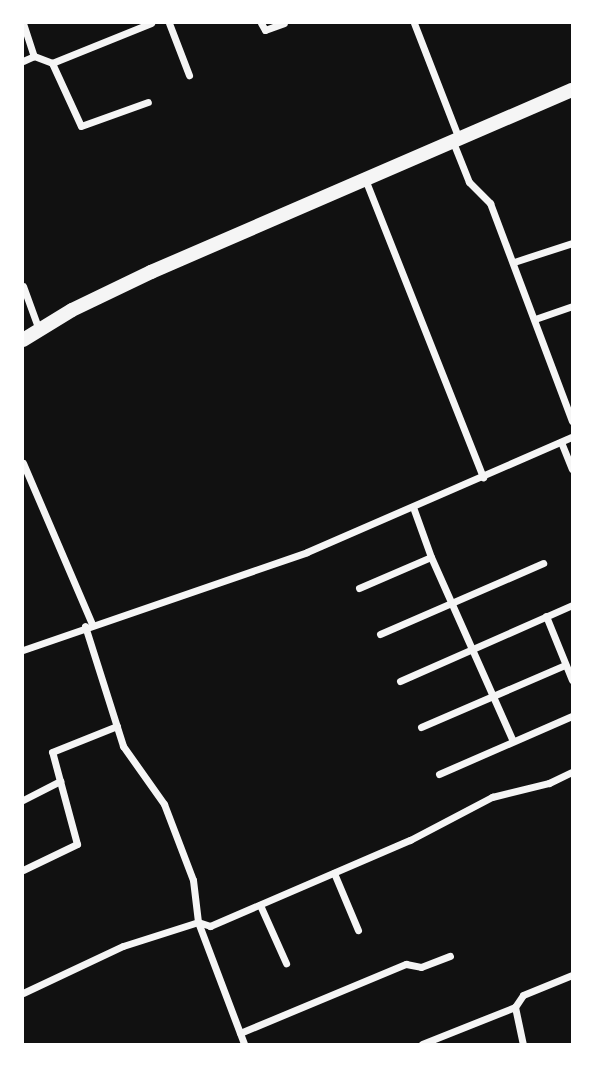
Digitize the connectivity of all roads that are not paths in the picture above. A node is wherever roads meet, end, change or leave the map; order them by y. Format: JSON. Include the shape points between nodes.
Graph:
{"nodes":[{"id":1,"x":23,"y":23,"type":"edge"},
{"id":2,"x":151,"y":23,"type":"edge"},
{"id":3,"x":169,"y":23,"type":"edge"},
{"id":4,"x":261,"y":23,"type":"edge"},
{"id":5,"x":284,"y":23,"type":"edge"},
{"id":6,"x":414,"y":23,"type":"edge"},
{"id":7,"x":34,"y":56,"type":"junction"},
{"id":8,"x":23,"y":61,"type":"edge"},
{"id":9,"x":52,"y":63,"type":"junction"},
{"id":10,"x":189,"y":75,"type":"dead end"},
{"id":11,"x":572,"y":90,"type":"edge"},
{"id":12,"x":148,"y":102,"type":"dead end"},
{"id":13,"x":456,"y":140,"type":"junction"},
{"id":14,"x":365,"y":179,"type":"junction"},
{"id":15,"x":572,"y":243,"type":"edge"},
{"id":16,"x":514,"y":262,"type":"junction"},
{"id":17,"x":23,"y":286,"type":"edge"},
{"id":18,"x":572,"y":306,"type":"edge"},
{"id":19,"x":535,"y":320,"type":"junction"},
{"id":20,"x":39,"y":330,"type":"junction"},
{"id":21,"x":23,"y":340,"type":"edge"},
{"id":22,"x":572,"y":421,"type":"edge"},
{"id":23,"x":572,"y":437,"type":"edge"},
{"id":24,"x":561,"y":442,"type":"junction"},
{"id":25,"x":23,"y":463,"type":"edge"},
{"id":26,"x":572,"y":469,"type":"edge"},
{"id":27,"x":483,"y":477,"type":"junction"},
{"id":28,"x":413,"y":507,"type":"junction"},
{"id":29,"x":431,"y":556,"type":"junction"},
{"id":30,"x":543,"y":563,"type":"dead end"},
{"id":31,"x":359,"y":588,"type":"dead end"},
{"id":32,"x":452,"y":603,"type":"junction"},
{"id":33,"x":572,"y":606,"type":"edge"},
{"id":34,"x":546,"y":616,"type":"junction"},
{"id":35,"x":89,"y":625,"type":"junction"},
{"id":36,"x":380,"y":634,"type":"dead end"},
{"id":37,"x":472,"y":649,"type":"junction"},
{"id":38,"x":23,"y":650,"type":"edge"},
{"id":39,"x":565,"y":665,"type":"junction"},
{"id":40,"x":572,"y":680,"type":"edge"},
{"id":41,"x":400,"y":681,"type":"dead end"},
{"id":42,"x":493,"y":696,"type":"junction"},
{"id":43,"x":572,"y":716,"type":"edge"},
{"id":44,"x":117,"y":726,"type":"junction"},
{"id":45,"x":421,"y":727,"type":"dead end"},
{"id":46,"x":513,"y":741,"type":"junction"},
{"id":47,"x":572,"y":772,"type":"edge"},
{"id":48,"x":439,"y":774,"type":"dead end"},
{"id":49,"x":60,"y":781,"type":"junction"},
{"id":50,"x":23,"y":800,"type":"edge"},
{"id":51,"x":23,"y":870,"type":"edge"},
{"id":52,"x":334,"y":873,"type":"junction"},
{"id":53,"x":260,"y":905,"type":"junction"},
{"id":54,"x":198,"y":922,"type":"junction"},
{"id":55,"x":358,"y":930,"type":"dead end"},
{"id":56,"x":450,"y":956,"type":"dead end"},
{"id":57,"x":286,"y":963,"type":"dead end"},
{"id":58,"x":572,"y":975,"type":"edge"},
{"id":59,"x":23,"y":993,"type":"edge"},
{"id":60,"x":515,"y":1007,"type":"junction"},
{"id":61,"x":240,"y":1033,"type":"junction"},
{"id":62,"x":244,"y":1044,"type":"edge"},
{"id":63,"x":422,"y":1044,"type":"edge"},
{"id":64,"x":523,"y":1044,"type":"edge"}],
"edges":[{"from":1,"to":7,"type":"street"},
{"from":2,"to":9,"type":"street"},
{"from":3,"to":10,"type":"street"},
{"from":4,"to":5,"type":"street","via":[[265,30]]},
{"from":6,"to":13,"type":"street"},
{"from":7,"to":8,"type":"street"},
{"from":7,"to":9,"type":"street"},
{"from":9,"to":12,"type":"street","via":[[81,126]]},
{"from":11,"to":13,"type":"main road"},
{"from":13,"to":14,"type":"main road"},
{"from":13,"to":16,"type":"street","via":[[469,182],[490,203]]},
{"from":14,"to":20,"type":"main road","via":[[151,272]]},
{"from":14,"to":27,"type":"street"},
{"from":15,"to":16,"type":"street"},
{"from":16,"to":19,"type":"street"},
{"from":17,"to":20,"type":"street"},
{"from":18,"to":19,"type":"street"},
{"from":19,"to":22,"type":"street"},
{"from":20,"to":21,"type":"main road"},
{"from":23,"to":24,"type":"street"},
{"from":24,"to":26,"type":"street"},
{"from":24,"to":27,"type":"street"},
{"from":25,"to":35,"type":"street"},
{"from":27,"to":28,"type":"street"},
{"from":28,"to":29,"type":"street"},
{"from":28,"to":35,"type":"street","via":[[307,552]]},
{"from":29,"to":31,"type":"street"},
{"from":29,"to":32,"type":"street"},
{"from":30,"to":32,"type":"street"},
{"from":32,"to":36,"type":"street"},
{"from":32,"to":37,"type":"street"},
{"from":33,"to":34,"type":"street"},
{"from":34,"to":37,"type":"street"},
{"from":34,"to":39,"type":"street"},
{"from":35,"to":38,"type":"street"},
{"from":35,"to":44,"type":"street"},
{"from":37,"to":41,"type":"street"},
{"from":37,"to":42,"type":"street"},
{"from":39,"to":40,"type":"street"},
{"from":39,"to":42,"type":"street"},
{"from":42,"to":45,"type":"street"},
{"from":42,"to":46,"type":"street"},
{"from":43,"to":46,"type":"street"},
{"from":44,"to":49,"type":"street","via":[[51,752]]},
{"from":44,"to":54,"type":"street","via":[[123,746],[164,804],[193,880]]},
{"from":46,"to":48,"type":"street"},
{"from":47,"to":52,"type":"street","via":[[549,783],[492,797]]},
{"from":49,"to":50,"type":"street"},
{"from":49,"to":51,"type":"street","via":[[77,844]]},
{"from":52,"to":53,"type":"street"},
{"from":52,"to":55,"type":"street"},
{"from":53,"to":54,"type":"street","via":[[210,926]]},
{"from":53,"to":57,"type":"street"},
{"from":54,"to":59,"type":"street","via":[[123,946]]},
{"from":54,"to":61,"type":"street"},
{"from":56,"to":61,"type":"street","via":[[421,967],[406,964]]},
{"from":58,"to":60,"type":"street","via":[[523,995]]},
{"from":60,"to":63,"type":"street"},
{"from":60,"to":64,"type":"street"},
{"from":61,"to":62,"type":"street"}]}
